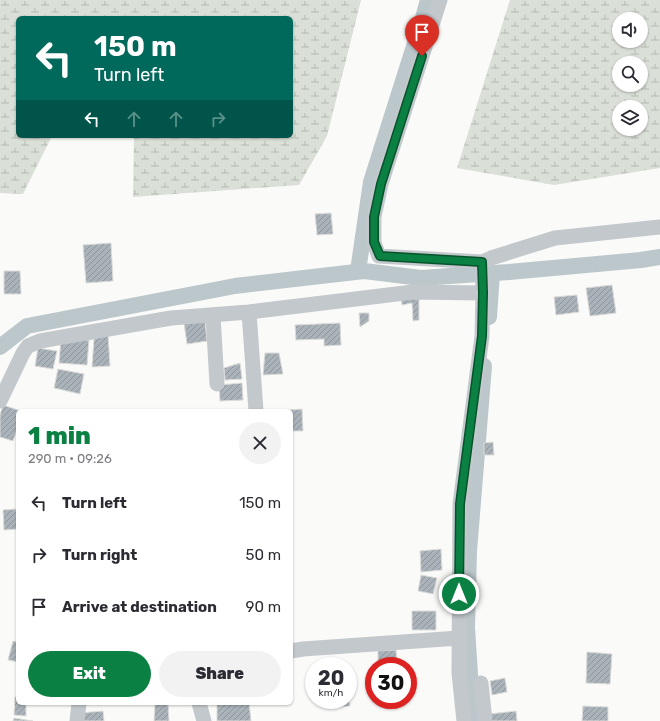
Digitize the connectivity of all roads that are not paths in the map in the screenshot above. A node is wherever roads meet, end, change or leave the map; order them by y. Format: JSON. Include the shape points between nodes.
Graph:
{"nodes":[{"id":1,"x":440,"y":0,"type":"edge"},
{"id":2,"x":660,"y":227,"type":"edge"},
{"id":3,"x":482,"y":265,"type":"junction"},
{"id":4,"x":483,"y":289,"type":"junction"},
{"id":5,"x":248,"y":312,"type":"junction"},
{"id":6,"x":213,"y":315,"type":"junction"},
{"id":7,"x":217,"y":384,"type":"dead end"},
{"id":8,"x":0,"y":401,"type":"edge"},
{"id":9,"x":256,"y":409,"type":"edge"},
{"id":10,"x":459,"y":638,"type":"junction"},
{"id":11,"x":293,"y":652,"type":"edge"},
{"id":12,"x":481,"y":683,"type":"dead end"},
{"id":13,"x":79,"y":705,"type":"edge"},
{"id":14,"x":199,"y":705,"type":"edge"},
{"id":15,"x":77,"y":721,"type":"edge"},
{"id":16,"x":204,"y":721,"type":"edge"},
{"id":17,"x":464,"y":721,"type":"edge"},
{"id":18,"x":485,"y":721,"type":"edge"}],
"edges":[{"from":1,"to":3,"type":"street","via":[[381,184],[374,217],[374,242],[380,256]]},
{"from":2,"to":3,"type":"street","via":[[555,238],[491,258]]},
{"from":3,"to":4,"type":"street"},
{"from":4,"to":5,"type":"street","via":[[412,292]]},
{"from":4,"to":10,"type":"street","via":[[482,336],[460,504]]},
{"from":5,"to":6,"type":"street"},
{"from":5,"to":9,"type":"street"},
{"from":6,"to":7,"type":"street"},
{"from":6,"to":8,"type":"street","via":[[171,318],[40,341],[28,346],[23,353]]},
{"from":10,"to":11,"type":"street"},
{"from":10,"to":17,"type":"street","via":[[459,673]]},
{"from":12,"to":18,"type":"street"},
{"from":13,"to":15,"type":"street"},
{"from":14,"to":16,"type":"street"}]}
